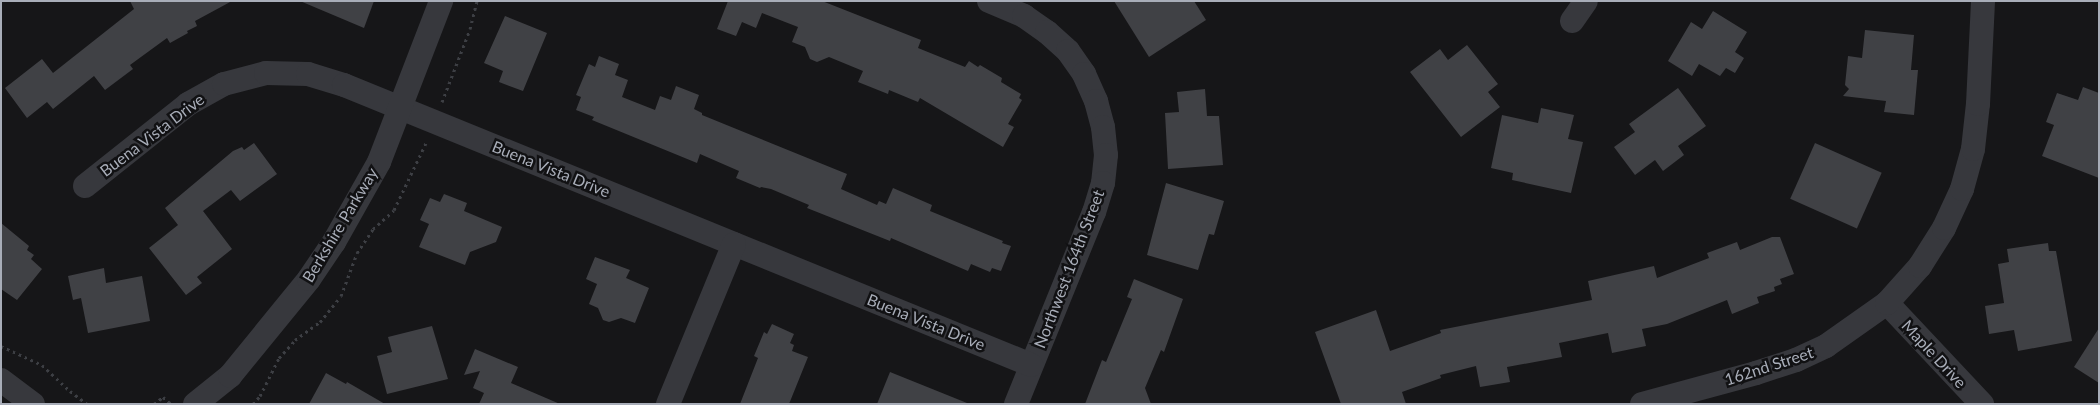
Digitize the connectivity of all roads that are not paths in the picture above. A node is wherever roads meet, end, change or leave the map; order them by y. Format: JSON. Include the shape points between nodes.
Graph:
{"nodes":[{"id":1,"x":442,"y":1,"type":"edge"},
{"id":2,"x":989,"y":1,"type":"edge"},
{"id":3,"x":1586,"y":1,"type":"edge"},
{"id":4,"x":1983,"y":1,"type":"edge"},
{"id":5,"x":1572,"y":21,"type":"dead end"},
{"id":6,"x":401,"y":108,"type":"junction"},
{"id":7,"x":85,"y":186,"type":"dead end"},
{"id":8,"x":734,"y":244,"type":"junction"},
{"id":9,"x":1887,"y":303,"type":"junction"},
{"id":10,"x":1031,"y":365,"type":"junction"},
{"id":11,"x":230,"y":376,"type":"junction"},
{"id":12,"x":1,"y":380,"type":"edge"},
{"id":13,"x":29,"y":402,"type":"edge"},
{"id":14,"x":195,"y":404,"type":"edge"},
{"id":15,"x":214,"y":404,"type":"edge"},
{"id":16,"x":668,"y":404,"type":"edge"},
{"id":17,"x":1016,"y":404,"type":"edge"},
{"id":18,"x":1642,"y":404,"type":"edge"},
{"id":19,"x":1982,"y":404,"type":"edge"}],
"edges":[{"from":1,"to":6,"type":"street","name":"Berkshire Parkway"},
{"from":2,"to":10,"type":"street","name":"Northwest 164th Street","via":[[1024,16],[1047,32],[1073,59],[1096,101],[1103,127],[1106,155],[1103,183]]},
{"from":3,"to":5,"type":"street"},
{"from":4,"to":9,"type":"street","name":"162nd Street","via":[[1973,149],[1962,188],[1944,228],[1920,266]]},
{"from":6,"to":7,"type":"street","name":"Buena Vista Drive","via":[[308,74],[266,73],[224,84],[188,104]]},
{"from":6,"to":8,"type":"street","name":"Buena Vista Drive"},
{"from":6,"to":11,"type":"street","name":"Berkshire Parkway","via":[[379,162],[334,242],[310,279]]},
{"from":8,"to":10,"type":"street","name":"Buena Vista Drive"},
{"from":8,"to":16,"type":"street"},
{"from":9,"to":18,"type":"street","name":"162nd Street","via":[[1826,346],[1796,360]]},
{"from":9,"to":19,"type":"street","name":"Maple Drive"},
{"from":10,"to":17,"type":"street","name":"Northwest 164th Street"},
{"from":11,"to":14,"type":"street","name":"Berkshire Parkway"},
{"from":11,"to":15,"type":"street","name":"Berkshire Parkway"},
{"from":12,"to":13,"type":"street"}]}
